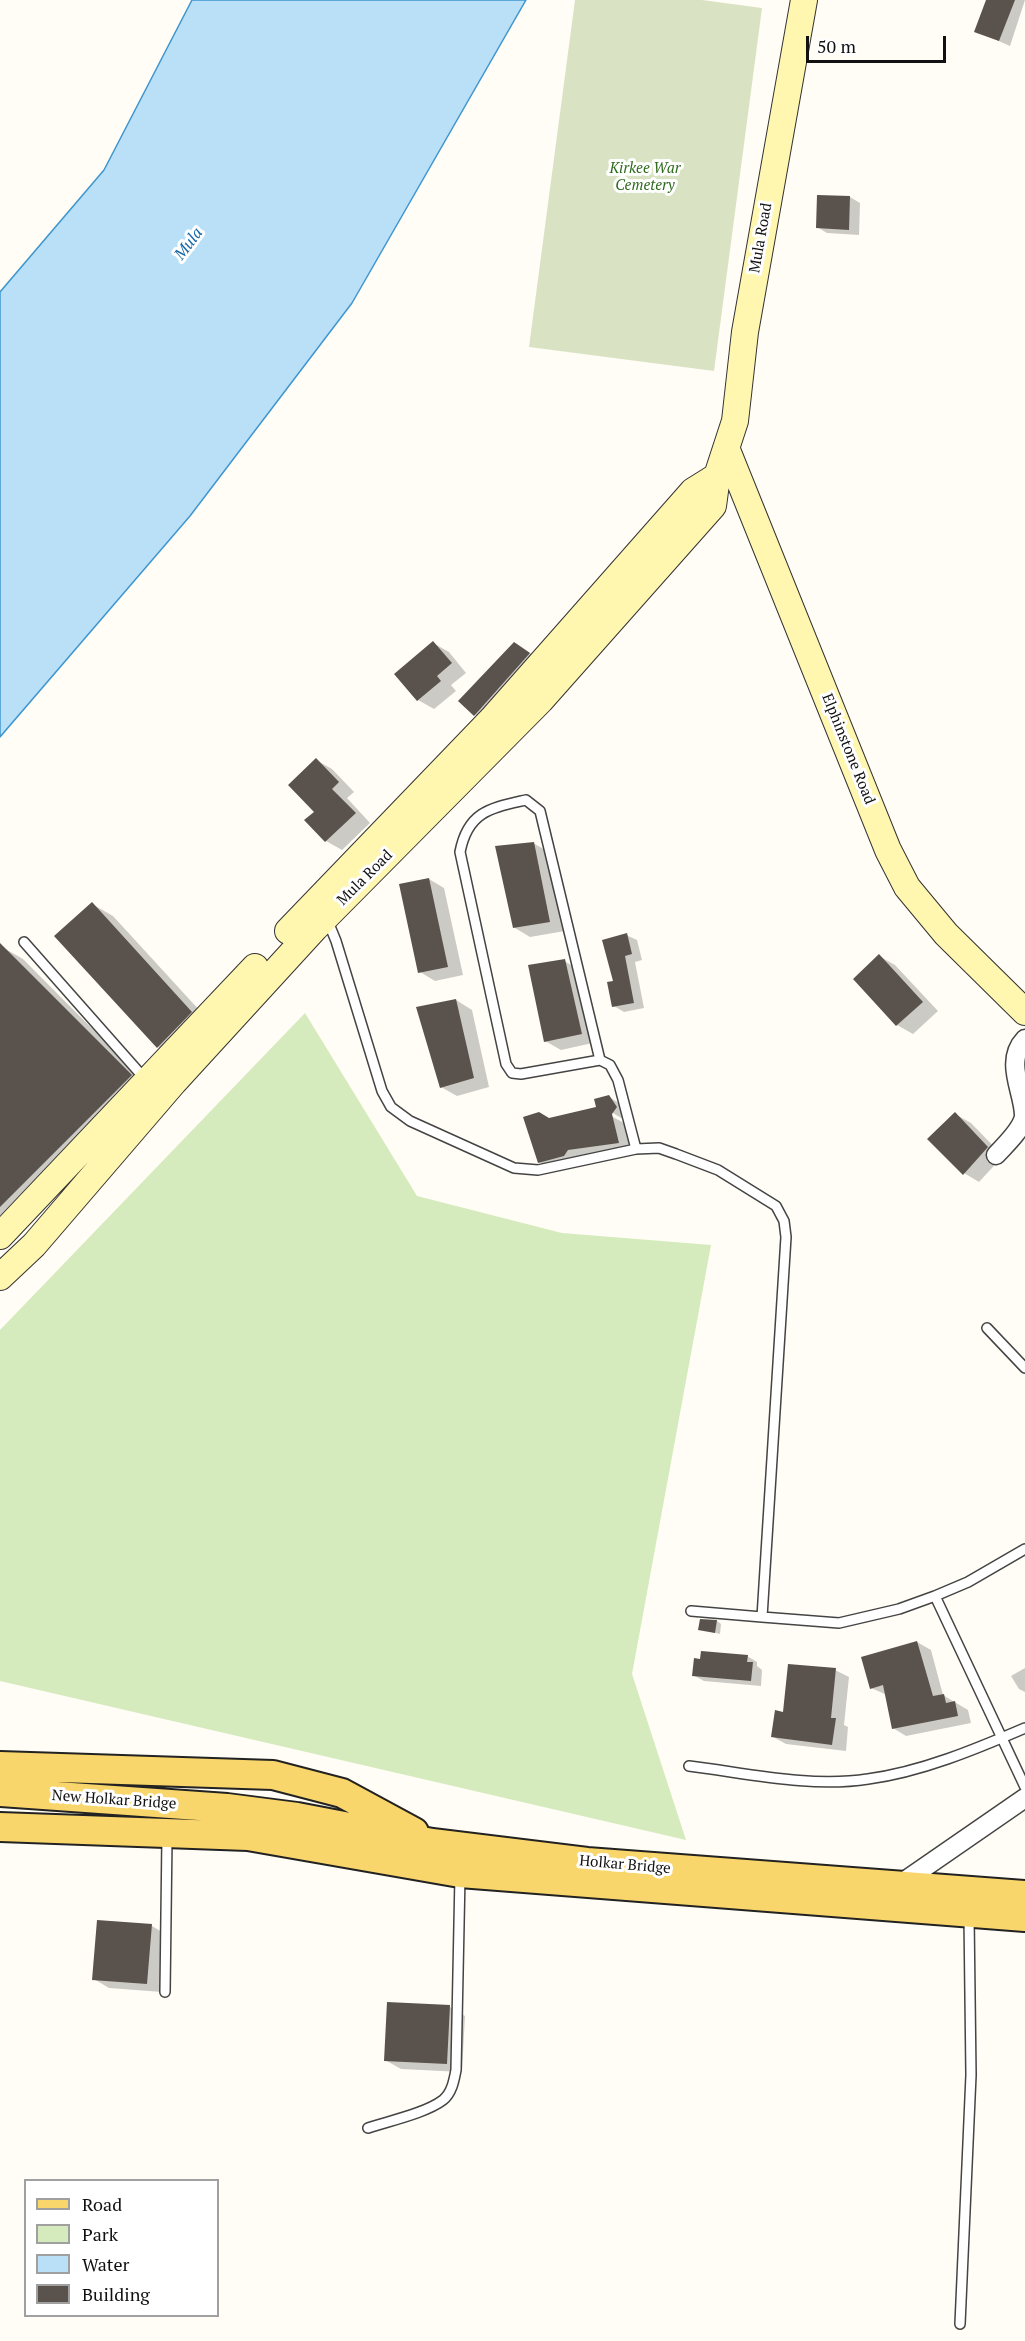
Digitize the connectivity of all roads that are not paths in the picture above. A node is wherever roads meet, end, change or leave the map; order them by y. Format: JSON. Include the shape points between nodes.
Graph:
{"nodes":[{"id":1,"x":804,"y":0,"type":"edge"},
{"id":2,"x":727,"y":450,"type":"junction"},
{"id":3,"x":322,"y":908,"type":"junction"},
{"id":4,"x":24,"y":942,"type":"dead end"},
{"id":5,"x":1025,"y":1011,"type":"edge"},
{"id":6,"x":1025,"y":1039,"type":"edge"},
{"id":7,"x":600,"y":1060,"type":"junction"},
{"id":8,"x":155,"y":1089,"type":"junction"},
{"id":9,"x":636,"y":1149,"type":"junction"},
{"id":10,"x":996,"y":1155,"type":"dead end"},
{"id":11,"x":44,"y":1192,"type":"junction"},
{"id":12,"x":63,"y":1210,"type":"junction"},
{"id":13,"x":0,"y":1236,"type":"edge"},
{"id":14,"x":0,"y":1276,"type":"edge"},
{"id":15,"x":987,"y":1328,"type":"dead end"},
{"id":16,"x":1025,"y":1368,"type":"edge"},
{"id":17,"x":1025,"y":1549,"type":"edge"},
{"id":18,"x":935,"y":1596,"type":"junction"},
{"id":19,"x":691,"y":1611,"type":"dead end"},
{"id":20,"x":762,"y":1617,"type":"junction"},
{"id":21,"x":1025,"y":1728,"type":"edge"},
{"id":22,"x":1001,"y":1738,"type":"junction"},
{"id":23,"x":0,"y":1766,"type":"edge"},
{"id":24,"x":689,"y":1767,"type":"dead end"},
{"id":25,"x":1025,"y":1787,"type":"edge"},
{"id":26,"x":0,"y":1792,"type":"edge"},
{"id":27,"x":1025,"y":1798,"type":"edge"},
{"id":28,"x":227,"y":1808,"type":"joint"},
{"id":29,"x":0,"y":1827,"type":"edge"},
{"id":30,"x":167,"y":1835,"type":"junction"},
{"id":31,"x":432,"y":1843,"type":"junction"},
{"id":32,"x":460,"y":1873,"type":"junction"},
{"id":33,"x":1025,"y":1895,"type":"edge"},
{"id":34,"x":896,"y":1897,"type":"junction"},
{"id":35,"x":969,"y":1914,"type":"junction"},
{"id":36,"x":1025,"y":1917,"type":"edge"},
{"id":37,"x":165,"y":1992,"type":"dead end"},
{"id":38,"x":368,"y":2128,"type":"dead end"},
{"id":39,"x":960,"y":2324,"type":"dead end"}],
"edges":[{"from":1,"to":2,"type":"main road","name":"Mula Road"},
{"from":2,"to":3,"type":"main road","name":"Mula Road","via":[[717,476],[693,491],[564,656]]},
{"from":2,"to":5,"type":"main road","name":"Elphinstone Road","via":[[888,850],[907,887],[946,934]]},
{"from":3,"to":8,"type":"main road","name":"Mula Road"},
{"from":3,"to":9,"type":"lane","via":[[336,941],[382,1091],[392,1107],[410,1120],[514,1168],[538,1170]]},
{"from":4,"to":8,"type":"lane"},
{"from":6,"to":10,"type":"street","via":[[1017,1057],[1024,1119]]},
{"from":7,"to":7,"type":"lane","via":[[521,1074],[512,1073],[506,1064],[460,852],[463,834],[488,809],[526,800],[540,810]]},
{"from":7,"to":9,"type":"lane","via":[[610,1065],[618,1080]]},
{"from":8,"to":11,"type":"main road","name":"Mula Road"},
{"from":8,"to":12,"type":"main road","name":"Mula Road"},
{"from":9,"to":20,"type":"lane","via":[[659,1148],[718,1170],[776,1206],[784,1221]]},
{"from":11,"to":12,"type":"main road"},
{"from":11,"to":13,"type":"main road","name":"Mula Road"},
{"from":12,"to":14,"type":"main road","name":"Mula Road","via":[[34,1245]]},
{"from":15,"to":16,"type":"lane"},
{"from":17,"to":18,"type":"lane"},
{"from":18,"to":20,"type":"lane","via":[[839,1623]]},
{"from":18,"to":22,"type":"lane"},
{"from":19,"to":20,"type":"lane"},
{"from":21,"to":22,"type":"lane"},
{"from":22,"to":24,"type":"lane","via":[[903,1772],[867,1779],[821,1780]]},
{"from":22,"to":25,"type":"lane"},
{"from":23,"to":31,"type":"main road","via":[[273,1775],[342,1793]]},
{"from":26,"to":28,"type":"main road","name":"New Holkar Bridge"},
{"from":27,"to":34,"type":"street"},
{"from":28,"to":31,"type":"main road","name":"Holkar Bridge"},
{"from":29,"to":30,"type":"main road"},
{"from":30,"to":32,"type":"main road","via":[[249,1836]]},
{"from":30,"to":37,"type":"lane"},
{"from":31,"to":34,"type":"main road","name":"Holkar Bridge"},
{"from":32,"to":34,"type":"main road"},
{"from":32,"to":38,"type":"lane","via":[[456,2070],[452,2086],[444,2099]]},
{"from":33,"to":34,"type":"main road","name":"Holkar Bridge"},
{"from":34,"to":35,"type":"main road"},
{"from":35,"to":36,"type":"main road"},
{"from":35,"to":39,"type":"lane","via":[[971,2075]]}]}
